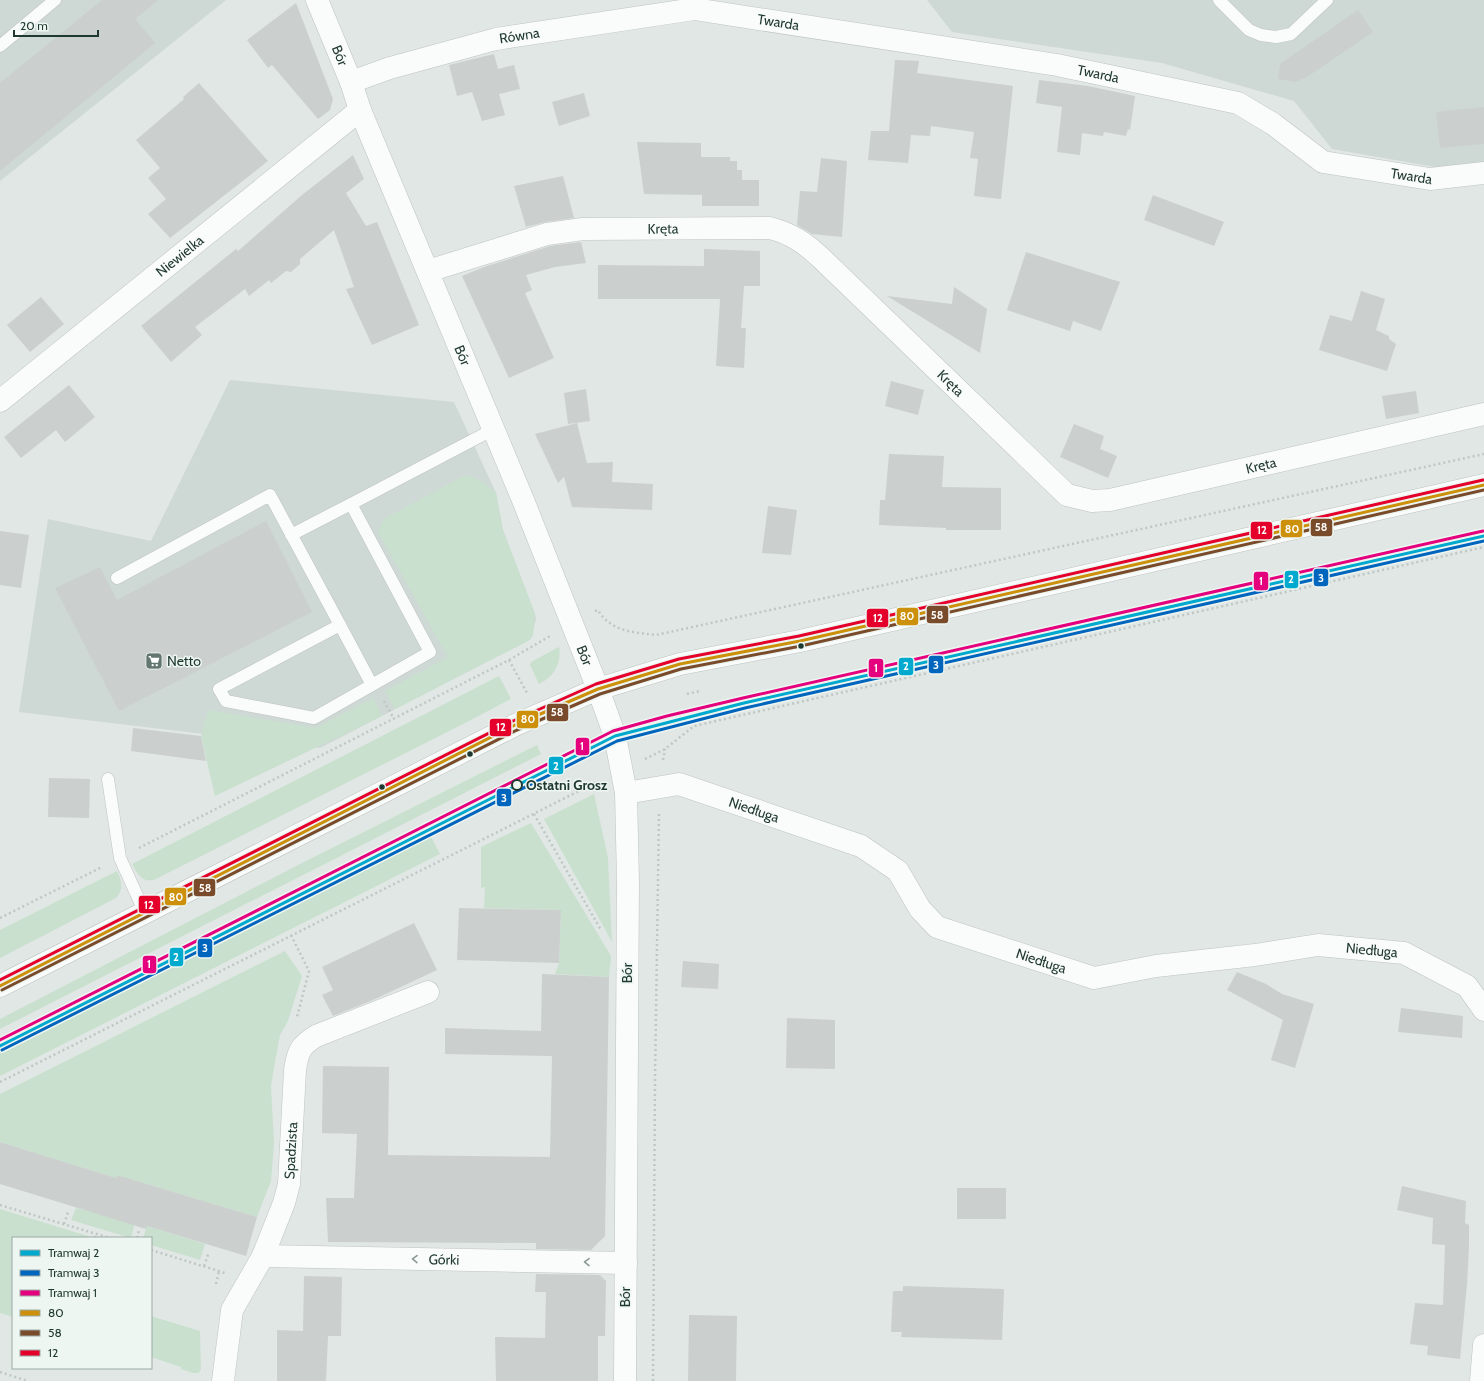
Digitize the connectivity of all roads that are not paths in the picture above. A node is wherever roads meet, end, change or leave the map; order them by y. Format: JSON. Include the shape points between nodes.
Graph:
{"nodes":[{"id":1,"x":55,"y":0,"type":"edge"},
{"id":2,"x":317,"y":0,"type":"edge"},
{"id":3,"x":1219,"y":0,"type":"edge"},
{"id":4,"x":1327,"y":0,"type":"edge"},
{"id":5,"x":694,"y":9,"type":"joint"},
{"id":6,"x":0,"y":46,"type":"edge"},
{"id":7,"x":351,"y":82,"type":"junction"},
{"id":8,"x":360,"y":110,"type":"junction"},
{"id":9,"x":1484,"y":173,"type":"edge"},
{"id":10,"x":428,"y":271,"type":"junction"},
{"id":11,"x":0,"y":401,"type":"edge"},
{"id":12,"x":1484,"y":414,"type":"edge"},
{"id":13,"x":494,"y":429,"type":"junction"},
{"id":14,"x":1484,"y":485,"type":"edge"},
{"id":15,"x":351,"y":504,"type":"junction"},
{"id":16,"x":291,"y":535,"type":"junction"},
{"id":17,"x":117,"y":578,"type":"dead end"},
{"id":18,"x":340,"y":625,"type":"junction"},
{"id":19,"x":372,"y":685,"type":"junction"},
{"id":20,"x":598,"y":689,"type":"junction"},
{"id":21,"x":108,"y":779,"type":"dead end"},
{"id":22,"x":626,"y":793,"type":"junction"},
{"id":23,"x":145,"y":913,"type":"junction"},
{"id":24,"x":0,"y":986,"type":"edge"},
{"id":25,"x":428,"y":992,"type":"dead end"},
{"id":26,"x":1484,"y":1010,"type":"edge"},
{"id":27,"x":262,"y":1256,"type":"junction"},
{"id":28,"x":626,"y":1263,"type":"junction"},
{"id":29,"x":1484,"y":1345,"type":"edge"},
{"id":30,"x":223,"y":1381,"type":"edge"},
{"id":31,"x":625,"y":1381,"type":"edge"},
{"id":32,"x":1481,"y":1381,"type":"edge"}],
"edges":[{"from":1,"to":6,"type":"lane"},
{"from":2,"to":7,"type":"street","name":"Bór"},
{"from":3,"to":4,"type":"lane","via":[[1249,30],[1276,37],[1291,34]]},
{"from":5,"to":7,"type":"street","name":"Równa","via":[[496,39],[390,68]]},
{"from":5,"to":9,"type":"street","name":"Twarda","via":[[1058,65],[1238,103],[1273,124],[1323,162],[1430,179]]},
{"from":7,"to":8,"type":"street","name":"Bór"},
{"from":8,"to":10,"type":"street","name":"Bór"},
{"from":8,"to":11,"type":"street","name":"Niewielka"},
{"from":10,"to":12,"type":"street","name":"Kręta","via":[[547,234],[583,229],[770,228],[788,233],[821,258],[1067,496],[1092,501],[1118,498]]},
{"from":10,"to":13,"type":"street","name":"Bór"},
{"from":13,"to":15,"type":"lane"},
{"from":13,"to":20,"type":"street","name":"Bór"},
{"from":14,"to":20,"type":"street","via":[[800,641],[701,659]]},
{"from":15,"to":16,"type":"lane"},
{"from":15,"to":19,"type":"lane","via":[[430,652]]},
{"from":16,"to":17,"type":"lane","via":[[270,496]]},
{"from":16,"to":18,"type":"lane"},
{"from":18,"to":19,"type":"lane"},
{"from":18,"to":19,"type":"lane","via":[[219,689],[226,701],[314,718]]},
{"from":20,"to":22,"type":"street","name":"Bór","via":[[615,736]]},
{"from":20,"to":23,"type":"street","via":[[515,725]]},
{"from":21,"to":23,"type":"lane","via":[[120,858]]},
{"from":22,"to":26,"type":"street","name":"Niedługa","via":[[679,784],[860,846],[898,871],[920,909],[937,927],[1094,978],[1156,966],[1318,945],[1404,953],[1467,986]]},
{"from":22,"to":28,"type":"street","name":"Bór"},
{"from":23,"to":24,"type":"street"},
{"from":25,"to":27,"type":"street","name":"Spadzista","via":[[316,1036],[305,1043],[298,1053],[289,1184]]},
{"from":28,"to":27,"type":"street","name":"Górki","one_way":true},
{"from":27,"to":30,"type":"street","name":"Spadzista","via":[[232,1310]]},
{"from":28,"to":31,"type":"street","name":"Bór"},
{"from":29,"to":32,"type":"street"}]}
